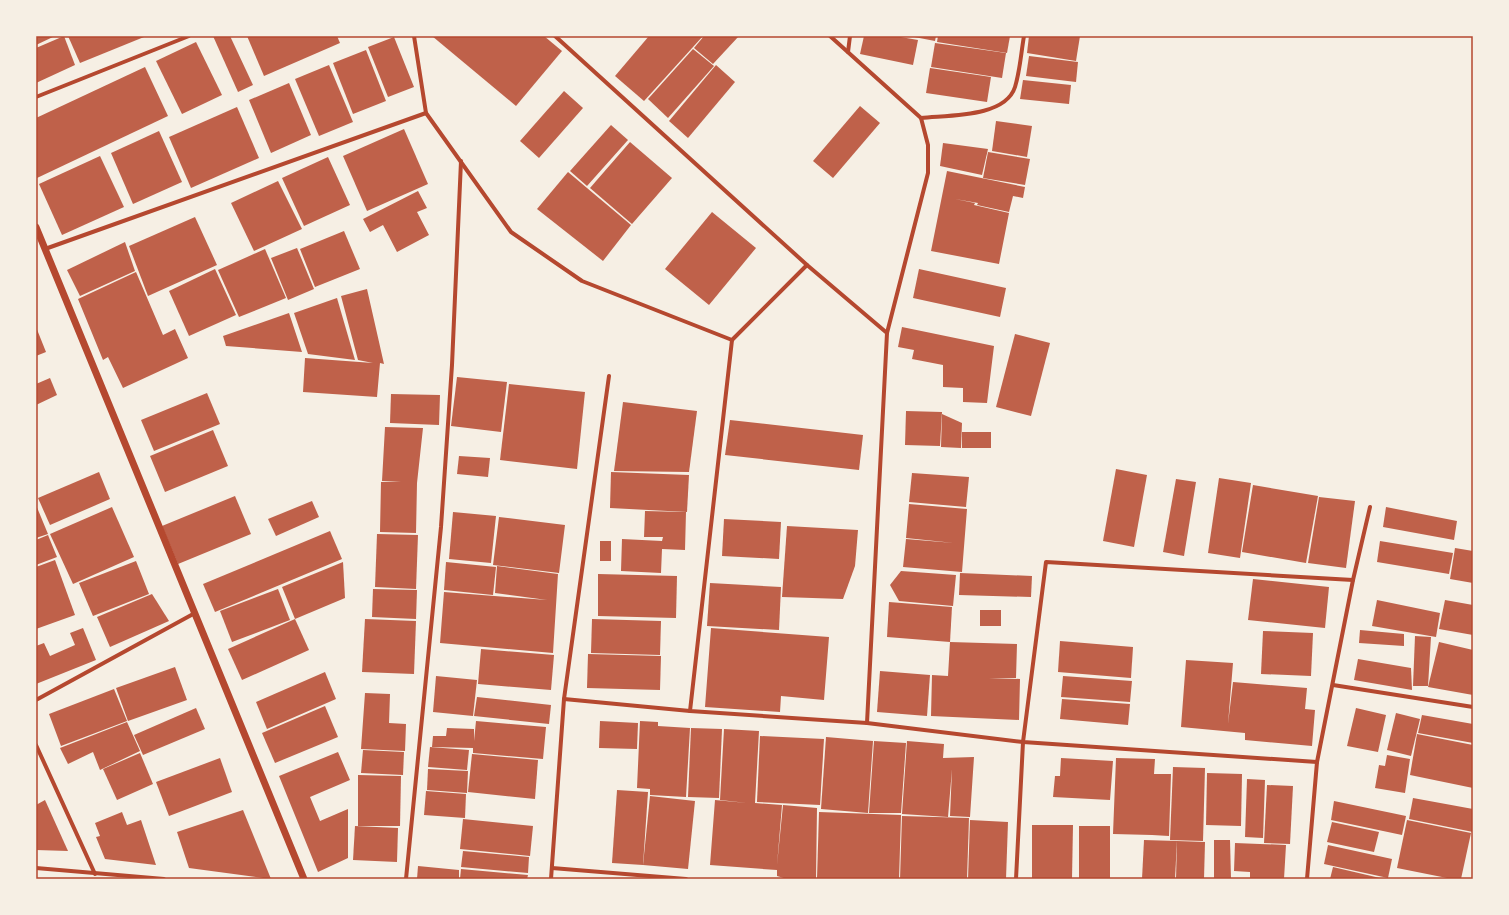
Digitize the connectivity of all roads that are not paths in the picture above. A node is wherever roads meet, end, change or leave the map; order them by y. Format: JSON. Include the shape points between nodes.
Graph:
{"nodes":[{"id":1,"x":190,"y":36,"type":"edge"},
{"id":2,"x":414,"y":36,"type":"edge"},
{"id":3,"x":555,"y":36,"type":"edge"},
{"id":4,"x":830,"y":36,"type":"edge"},
{"id":5,"x":850,"y":36,"type":"edge"},
{"id":6,"x":1024,"y":36,"type":"edge"},
{"id":7,"x":848,"y":52,"type":"junction"},
{"id":8,"x":36,"y":97,"type":"edge"},
{"id":9,"x":426,"y":113,"type":"junction"},
{"id":10,"x":921,"y":118,"type":"junction"},
{"id":11,"x":461,"y":161,"type":"junction"},
{"id":12,"x":36,"y":226,"type":"edge"},
{"id":13,"x":45,"y":249,"type":"junction"},
{"id":14,"x":807,"y":265,"type":"junction"},
{"id":15,"x":887,"y":333,"type":"junction"},
{"id":16,"x":732,"y":340,"type":"junction"},
{"id":17,"x":609,"y":376,"type":"dead end"},
{"id":18,"x":1370,"y":507,"type":"dead end"},
{"id":19,"x":1353,"y":580,"type":"junction"},
{"id":20,"x":194,"y":613,"type":"junction"},
{"id":21,"x":1333,"y":685,"type":"junction"},
{"id":22,"x":564,"y":699,"type":"junction"},
{"id":23,"x":36,"y":700,"type":"edge"},
{"id":24,"x":1473,"y":707,"type":"edge"},
{"id":25,"x":690,"y":711,"type":"junction"},
{"id":26,"x":867,"y":722,"type":"junction"},
{"id":27,"x":1023,"y":742,"type":"junction"},
{"id":28,"x":36,"y":745,"type":"edge"},
{"id":29,"x":1317,"y":762,"type":"junction"},
{"id":30,"x":36,"y":868,"type":"edge"},
{"id":31,"x":552,"y":868,"type":"junction"},
{"id":32,"x":95,"y":874,"type":"junction"},
{"id":33,"x":164,"y":879,"type":"edge"},
{"id":34,"x":304,"y":879,"type":"edge"},
{"id":35,"x":406,"y":879,"type":"edge"},
{"id":36,"x":551,"y":879,"type":"edge"},
{"id":37,"x":686,"y":879,"type":"edge"},
{"id":38,"x":1016,"y":879,"type":"edge"},
{"id":39,"x":1307,"y":879,"type":"edge"}],
"edges":[{"from":1,"to":8,"type":"street"},
{"from":2,"to":9,"type":"street"},
{"from":3,"to":14,"type":"street"},
{"from":4,"to":7,"type":"street"},
{"from":5,"to":7,"type":"street"},
{"from":6,"to":10,"type":"street","via":[[1014,88],[1006,100],[990,110]]},
{"from":7,"to":10,"type":"street"},
{"from":9,"to":11,"type":"street"},
{"from":9,"to":13,"type":"street"},
{"from":10,"to":15,"type":"street","via":[[928,145],[928,173]]},
{"from":11,"to":16,"type":"street","via":[[511,232],[554,263],[582,281]]},
{"from":11,"to":35,"type":"street","via":[[452,365],[441,527]]},
{"from":12,"to":13,"type":"street"},
{"from":13,"to":20,"type":"street"},
{"from":14,"to":15,"type":"street"},
{"from":14,"to":16,"type":"street"},
{"from":15,"to":26,"type":"street"},
{"from":16,"to":25,"type":"street"},
{"from":17,"to":22,"type":"street"},
{"from":18,"to":19,"type":"street"},
{"from":19,"to":21,"type":"street"},
{"from":19,"to":27,"type":"street","via":[[1046,562]]},
{"from":20,"to":23,"type":"street"},
{"from":20,"to":34,"type":"street"},
{"from":21,"to":24,"type":"street"},
{"from":21,"to":29,"type":"street"},
{"from":22,"to":25,"type":"street"},
{"from":22,"to":31,"type":"street"},
{"from":25,"to":26,"type":"street"},
{"from":26,"to":27,"type":"street"},
{"from":27,"to":29,"type":"street"},
{"from":27,"to":38,"type":"street"},
{"from":28,"to":32,"type":"street"},
{"from":29,"to":39,"type":"street"},
{"from":30,"to":32,"type":"street"},
{"from":31,"to":36,"type":"street"},
{"from":31,"to":37,"type":"street"},
{"from":32,"to":33,"type":"street"}]}
